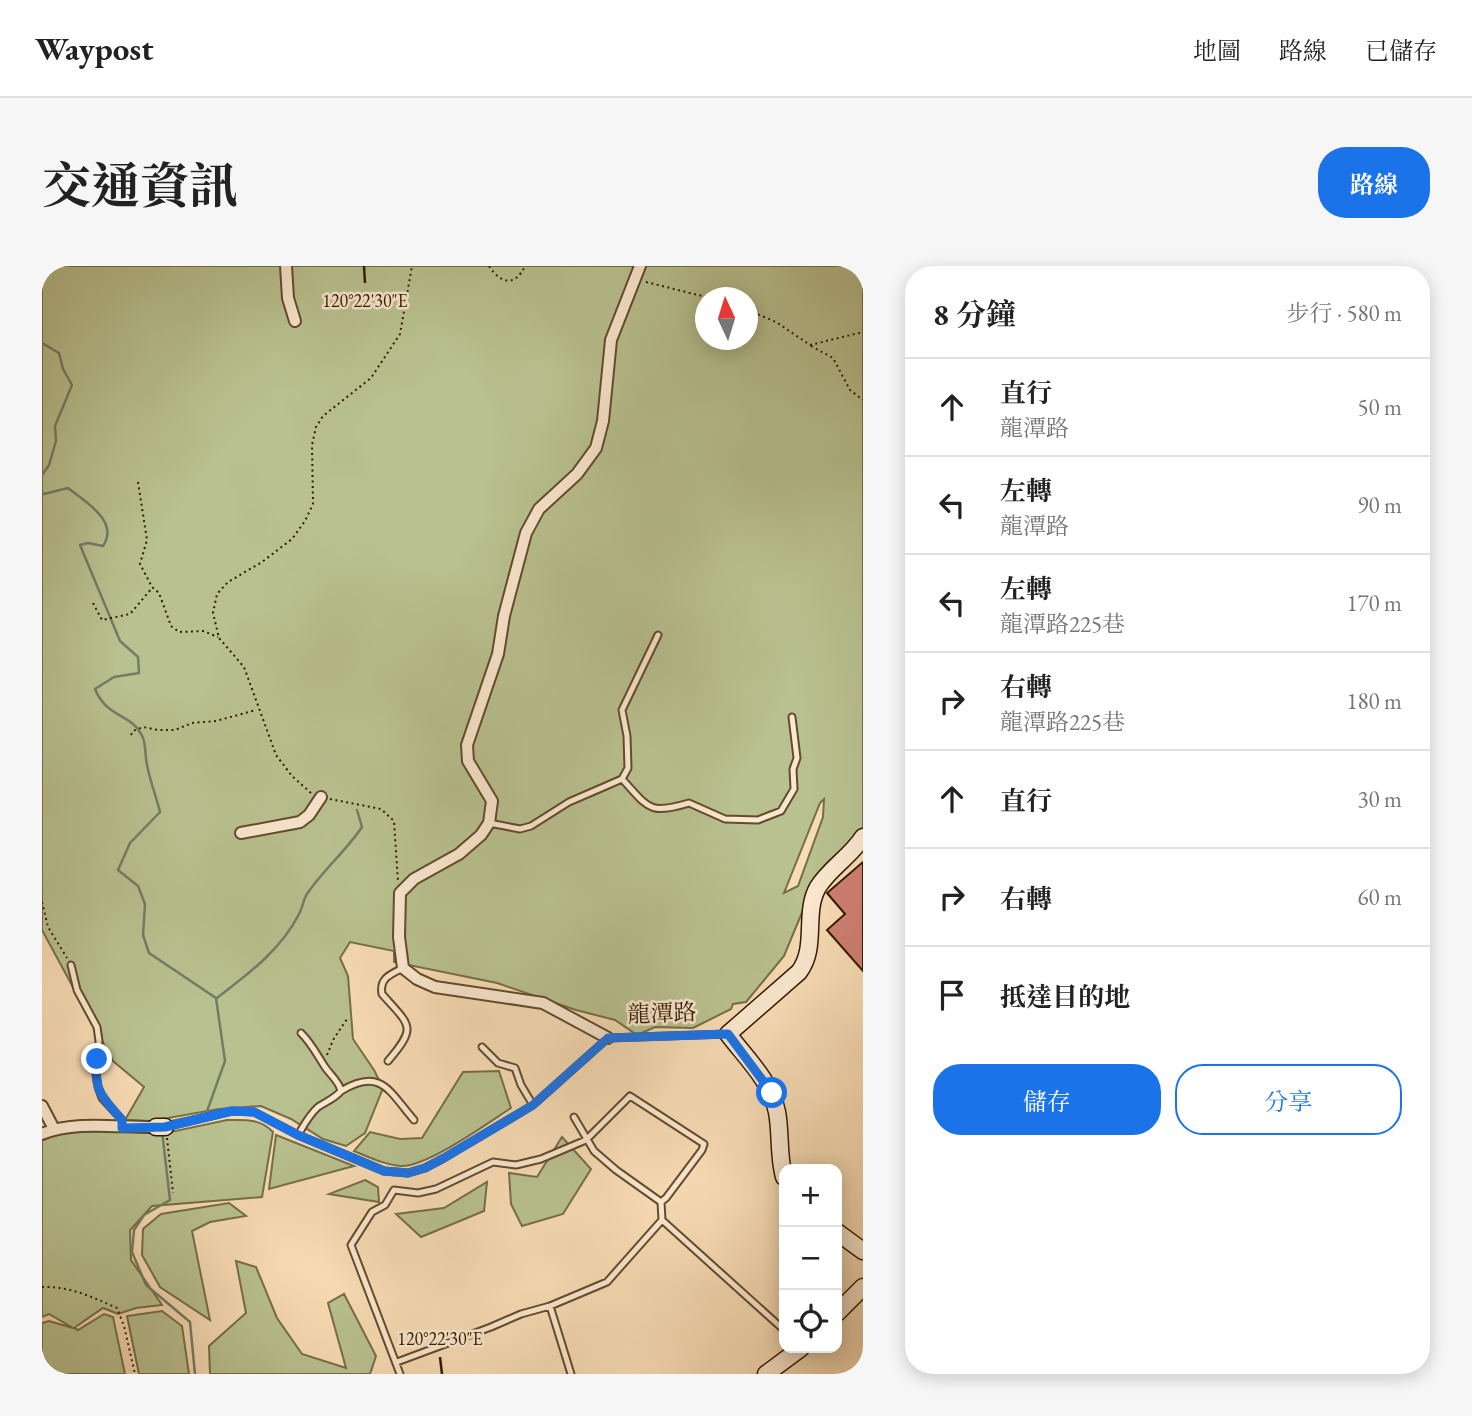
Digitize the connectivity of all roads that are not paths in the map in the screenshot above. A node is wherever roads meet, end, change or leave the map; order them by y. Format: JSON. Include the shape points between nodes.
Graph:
{"nodes":[{"id":1,"x":286,"y":266,"type":"edge"},
{"id":2,"x":639,"y":266,"type":"edge"},
{"id":3,"x":295,"y":321,"type":"dead end"},
{"id":4,"x":658,"y":635,"type":"dead end"},
{"id":5,"x":792,"y":717,"type":"dead end"},
{"id":6,"x":622,"y":779,"type":"junction"},
{"id":7,"x":321,"y":797,"type":"road end"},
{"id":8,"x":489,"y":823,"type":"junction"},
{"id":9,"x":241,"y":833,"type":"dead end"},
{"id":10,"x":863,"y":837,"type":"edge"},
{"id":11,"x":71,"y":965,"type":"road end"},
{"id":12,"x":403,"y":968,"type":"junction"},
{"id":13,"x":301,"y":1033,"type":"dead end"},
{"id":14,"x":728,"y":1034,"type":"junction"},
{"id":15,"x":608,"y":1038,"type":"junction"},
{"id":16,"x":482,"y":1047,"type":"dead end"},
{"id":17,"x":388,"y":1061,"type":"dead end"},
{"id":18,"x":341,"y":1091,"type":"junction"},
{"id":19,"x":533,"y":1105,"type":"junction"},
{"id":20,"x":42,"y":1106,"type":"edge"},
{"id":21,"x":574,"y":1117,"type":"dead end"},
{"id":22,"x":414,"y":1120,"type":"dead end"},
{"id":23,"x":160,"y":1127,"type":"joint"},
{"id":24,"x":122,"y":1128,"type":"junction"},
{"id":25,"x":54,"y":1129,"type":"junction"},
{"id":26,"x":42,"y":1134,"type":"edge"},
{"id":27,"x":298,"y":1135,"type":"junction"},
{"id":28,"x":586,"y":1140,"type":"junction"},
{"id":29,"x":780,"y":1164,"type":"edge"},
{"id":30,"x":661,"y":1202,"type":"junction"},
{"id":31,"x":662,"y":1220,"type":"junction"},
{"id":32,"x":842,"y":1236,"type":"edge"},
{"id":33,"x":863,"y":1251,"type":"edge"},
{"id":34,"x":863,"y":1287,"type":"edge"},
{"id":35,"x":550,"y":1306,"type":"junction"},
{"id":36,"x":842,"y":1308,"type":"edge"},
{"id":37,"x":779,"y":1325,"type":"edge"},
{"id":38,"x":794,"y":1353,"type":"edge"},
{"id":39,"x":397,"y":1362,"type":"junction"},
{"id":40,"x":400,"y":1374,"type":"edge"},
{"id":41,"x":571,"y":1374,"type":"edge"},
{"id":42,"x":766,"y":1374,"type":"edge"}],
"edges":[{"from":1,"to":3,"type":"street"},
{"from":2,"to":8,"type":"street","via":[[611,340],[596,448],[577,474],[539,509],[526,533],[498,654],[467,745],[468,761],[492,801]]},
{"from":4,"to":6,"type":"lane","via":[[622,710],[628,768]]},
{"from":5,"to":6,"type":"lane","via":[[797,758],[794,789],[781,811],[758,820],[725,819],[689,803],[664,810],[648,807]]},
{"from":6,"to":8,"type":"lane","via":[[569,802],[531,826],[520,829]]},
{"from":7,"to":9,"type":"street","via":[[300,822]]},
{"from":8,"to":12,"type":"street","via":[[459,855],[414,879],[400,893]]},
{"from":10,"to":14,"type":"street","via":[[818,887],[807,961]]},
{"from":11,"to":24,"type":"lane","via":[[77,990],[97,1027],[98,1087],[122,1120]]},
{"from":12,"to":15,"type":"street","via":[[435,987],[543,1003]]},
{"from":12,"to":17,"type":"lane","via":[[386,977],[381,989],[407,1028],[406,1040]]},
{"from":13,"to":18,"type":"lane"},
{"from":14,"to":15,"type":"lane","name":"龍潭路"},
{"from":14,"to":29,"type":"street","name":"龍潭路","via":[[772,1093],[778,1113]]},
{"from":15,"to":19,"type":"lane"},
{"from":16,"to":19,"type":"lane","via":[[498,1063],[515,1068]]},
{"from":18,"to":22,"type":"lane","via":[[364,1080],[382,1084]]},
{"from":18,"to":27,"type":"lane","via":[[317,1108]]},
{"from":19,"to":27,"type":"lane","via":[[444,1158],[408,1173],[384,1171]]},
{"from":20,"to":25,"type":"street"},
{"from":21,"to":28,"type":"lane"},
{"from":23,"to":24,"type":"street"},
{"from":23,"to":27,"type":"lane","via":[[232,1111],[254,1112]]},
{"from":24,"to":25,"type":"street"},
{"from":25,"to":26,"type":"street"},
{"from":28,"to":30,"type":"lane","via":[[616,1170]]},
{"from":28,"to":30,"type":"lane","via":[[630,1096],[704,1144]]},
{"from":28,"to":39,"type":"lane","via":[[516,1165],[493,1162],[436,1189],[394,1190],[385,1206],[372,1212],[351,1245]]},
{"from":30,"to":31,"type":"lane"},
{"from":31,"to":35,"type":"lane","via":[[607,1282]]},
{"from":31,"to":37,"type":"lane"},
{"from":32,"to":33,"type":"street"},
{"from":34,"to":36,"type":"street"},
{"from":35,"to":39,"type":"lane"},
{"from":35,"to":41,"type":"lane"},
{"from":38,"to":42,"type":"street"},
{"from":39,"to":40,"type":"lane"}]}
